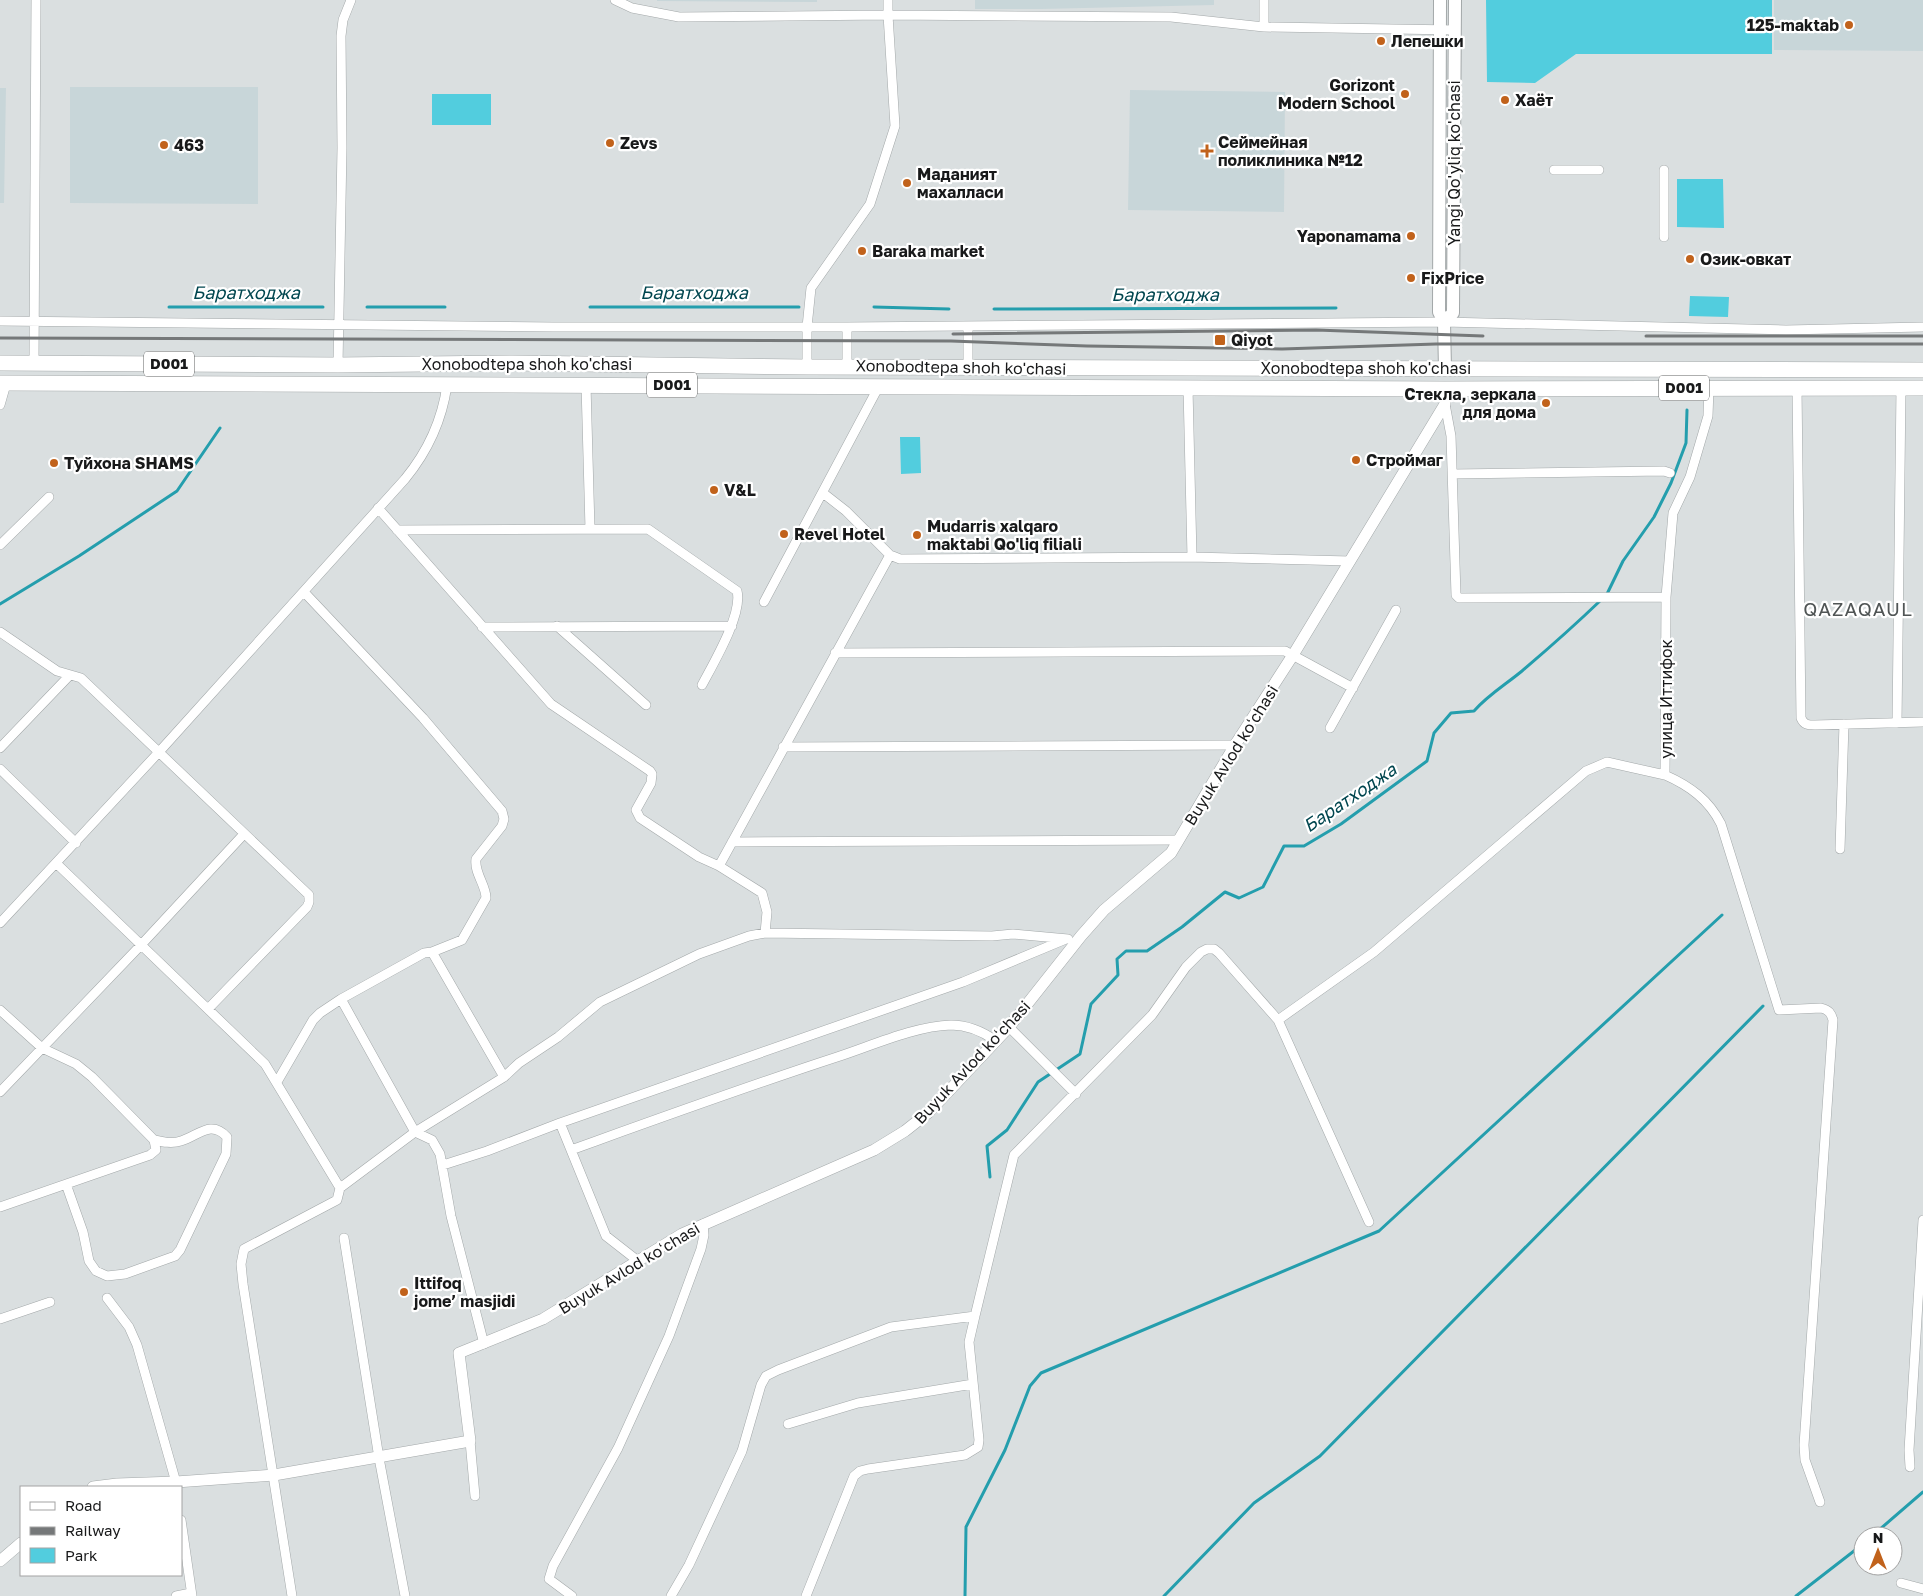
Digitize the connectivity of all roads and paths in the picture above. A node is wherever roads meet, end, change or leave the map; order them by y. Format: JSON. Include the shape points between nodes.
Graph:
{"nodes":[{"id":1,"x":36,"y":0,"type":"edge"},
{"id":2,"x":351,"y":0,"type":"edge"},
{"id":3,"x":615,"y":0,"type":"edge"},
{"id":4,"x":888,"y":0,"type":"edge"},
{"id":5,"x":1264,"y":0,"type":"edge"},
{"id":6,"x":1440,"y":0,"type":"edge"},
{"id":7,"x":1455,"y":0,"type":"edge"},
{"id":8,"x":888,"y":15,"type":"junction"},
{"id":9,"x":1264,"y":27,"type":"junction"},
{"id":10,"x":1455,"y":30,"type":"junction"},
{"id":11,"x":1440,"y":31,"type":"junction"},
{"id":12,"x":1554,"y":170,"type":"dead end"},
{"id":13,"x":1599,"y":170,"type":"dead end"},
{"id":14,"x":1664,"y":170,"type":"dead end"},
{"id":15,"x":1664,"y":236,"type":"dead end"},
{"id":16,"x":0,"y":321,"type":"edge"},
{"id":17,"x":33,"y":321,"type":"junction"},
{"id":18,"x":1444,"y":322,"type":"junction"},
{"id":19,"x":338,"y":325,"type":"junction"},
{"id":20,"x":968,"y":326,"type":"junction"},
{"id":21,"x":1923,"y":326,"type":"edge"},
{"id":22,"x":807,"y":327,"type":"junction"},
{"id":23,"x":847,"y":327,"type":"junction"},
{"id":24,"x":0,"y":363,"type":"edge"},
{"id":25,"x":34,"y":364,"type":"junction"},
{"id":26,"x":115,"y":364,"type":"junction"},
{"id":27,"x":338,"y":365,"type":"junction"},
{"id":28,"x":847,"y":366,"type":"junction"},
{"id":29,"x":807,"y":367,"type":"junction"},
{"id":30,"x":968,"y":367,"type":"junction"},
{"id":31,"x":1059,"y":368,"type":"junction"},
{"id":32,"x":1445,"y":369,"type":"junction"},
{"id":33,"x":1923,"y":370,"type":"edge"},
{"id":34,"x":3,"y":384,"type":"edge"},
{"id":35,"x":115,"y":384,"type":"junction"},
{"id":36,"x":447,"y":385,"type":"junction"},
{"id":37,"x":586,"y":385,"type":"junction"},
{"id":38,"x":879,"y":386,"type":"junction"},
{"id":39,"x":1059,"y":387,"type":"junction"},
{"id":40,"x":1188,"y":388,"type":"junction"},
{"id":41,"x":1709,"y":388,"type":"junction"},
{"id":42,"x":1797,"y":388,"type":"junction"},
{"id":43,"x":1901,"y":388,"type":"junction"},
{"id":44,"x":1923,"y":388,"type":"edge"},
{"id":45,"x":1445,"y":396,"type":"junction"},
{"id":46,"x":0,"y":405,"type":"edge"},
{"id":47,"x":1670,"y":473,"type":"dead end"},
{"id":48,"x":1453,"y":474,"type":"junction"},
{"id":49,"x":823,"y":494,"type":"junction"},
{"id":50,"x":50,"y":497,"type":"dead end"},
{"id":51,"x":378,"y":508,"type":"junction"},
{"id":52,"x":590,"y":529,"type":"junction"},
{"id":53,"x":397,"y":530,"type":"junction"},
{"id":54,"x":0,"y":545,"type":"edge"},
{"id":55,"x":890,"y":555,"type":"junction"},
{"id":56,"x":1192,"y":557,"type":"junction"},
{"id":57,"x":1350,"y":561,"type":"junction"},
{"id":58,"x":304,"y":592,"type":"junction"},
{"id":59,"x":1666,"y":597,"type":"junction"},
{"id":60,"x":764,"y":602,"type":"dead end"},
{"id":61,"x":1396,"y":610,"type":"dead end"},
{"id":62,"x":482,"y":626,"type":"junction"},
{"id":63,"x":557,"y":626,"type":"junction"},
{"id":64,"x":732,"y":626,"type":"junction"},
{"id":65,"x":0,"y":632,"type":"edge"},
{"id":66,"x":835,"y":653,"type":"junction"},
{"id":67,"x":1293,"y":655,"type":"junction"},
{"id":68,"x":69,"y":676,"type":"junction"},
{"id":69,"x":702,"y":685,"type":"dead end"},
{"id":70,"x":1353,"y":688,"type":"junction"},
{"id":71,"x":646,"y":705,"type":"dead end"},
{"id":72,"x":1923,"y":722,"type":"edge"},
{"id":73,"x":1898,"y":723,"type":"junction"},
{"id":74,"x":1844,"y":724,"type":"junction"},
{"id":75,"x":1330,"y":728,"type":"dead end"},
{"id":76,"x":1235,"y":745,"type":"junction"},
{"id":77,"x":784,"y":747,"type":"junction"},
{"id":78,"x":0,"y":748,"type":"edge"},
{"id":79,"x":159,"y":752,"type":"junction"},
{"id":80,"x":0,"y":769,"type":"edge"},
{"id":81,"x":1666,"y":775,"type":"junction"},
{"id":82,"x":244,"y":834,"type":"junction"},
{"id":83,"x":1179,"y":840,"type":"junction"},
{"id":84,"x":732,"y":842,"type":"junction"},
{"id":85,"x":76,"y":843,"type":"junction"},
{"id":86,"x":1840,"y":849,"type":"dead end"},
{"id":87,"x":57,"y":864,"type":"junction"},
{"id":88,"x":719,"y":866,"type":"junction"},
{"id":89,"x":0,"y":923,"type":"edge"},
{"id":90,"x":765,"y":933,"type":"junction"},
{"id":91,"x":1081,"y":936,"type":"junction"},
{"id":92,"x":1068,"y":938,"type":"junction"},
{"id":93,"x":141,"y":945,"type":"junction"},
{"id":94,"x":432,"y":952,"type":"junction"},
{"id":95,"x":341,"y":999,"type":"junction"},
{"id":96,"x":0,"y":1010,"type":"edge"},
{"id":97,"x":208,"y":1010,"type":"junction"},
{"id":98,"x":1278,"y":1020,"type":"junction"},
{"id":99,"x":1009,"y":1027,"type":"junction"},
{"id":100,"x":996,"y":1041,"type":"junction"},
{"id":101,"x":42,"y":1048,"type":"junction"},
{"id":102,"x":504,"y":1077,"type":"junction"},
{"id":103,"x":277,"y":1082,"type":"junction"},
{"id":104,"x":0,"y":1092,"type":"edge"},
{"id":105,"x":1076,"y":1094,"type":"junction"},
{"id":106,"x":560,"y":1124,"type":"junction"},
{"id":107,"x":415,"y":1132,"type":"junction"},
{"id":108,"x":154,"y":1140,"type":"junction"},
{"id":109,"x":572,"y":1150,"type":"junction"},
{"id":110,"x":443,"y":1164,"type":"junction"},
{"id":111,"x":66,"y":1184,"type":"junction"},
{"id":112,"x":340,"y":1188,"type":"junction"},
{"id":113,"x":0,"y":1207,"type":"edge"},
{"id":114,"x":1923,"y":1220,"type":"edge"},
{"id":115,"x":1369,"y":1222,"type":"dead end"},
{"id":116,"x":703,"y":1224,"type":"junction"},
{"id":117,"x":344,"y":1238,"type":"dead end"},
{"id":118,"x":638,"y":1260,"type":"junction"},
{"id":119,"x":107,"y":1298,"type":"dead end"},
{"id":120,"x":50,"y":1302,"type":"dead end"},
{"id":121,"x":974,"y":1316,"type":"junction"},
{"id":122,"x":0,"y":1319,"type":"edge"},
{"id":123,"x":484,"y":1344,"type":"junction"},
{"id":124,"x":973,"y":1384,"type":"junction"},
{"id":125,"x":788,"y":1424,"type":"dead end"},
{"id":126,"x":470,"y":1441,"type":"junction"},
{"id":127,"x":380,"y":1458,"type":"junction"},
{"id":128,"x":1910,"y":1467,"type":"dead end"},
{"id":129,"x":274,"y":1475,"type":"junction"},
{"id":130,"x":176,"y":1485,"type":"edge"},
{"id":131,"x":101,"y":1486,"type":"edge"},
{"id":132,"x":475,"y":1496,"type":"dead end"},
{"id":133,"x":1820,"y":1502,"type":"dead end"},
{"id":134,"x":182,"y":1528,"type":"edge"},
{"id":135,"x":20,"y":1544,"type":"edge"},
{"id":136,"x":0,"y":1561,"type":"edge"},
{"id":137,"x":1901,"y":1583,"type":"dead end"},
{"id":138,"x":1923,"y":1589,"type":"edge"},
{"id":139,"x":191,"y":1595,"type":"edge"},
{"id":140,"x":176,"y":1596,"type":"edge"},
{"id":141,"x":292,"y":1596,"type":"edge"},
{"id":142,"x":405,"y":1596,"type":"edge"},
{"id":143,"x":572,"y":1596,"type":"edge"},
{"id":144,"x":671,"y":1596,"type":"edge"},
{"id":145,"x":806,"y":1596,"type":"edge"}],
"edges":[{"from":1,"to":17,"type":"street"},
{"from":2,"to":19,"type":"street","via":[[341,36]]},
{"from":3,"to":8,"type":"street","via":[[632,8],[679,17]]},
{"from":4,"to":8,"type":"street"},
{"from":5,"to":9,"type":"street"},
{"from":6,"to":11,"type":"main road","name":"Yangi Qo'yliq ko'chasi"},
{"from":7,"to":10,"type":"main road","name":"Yangi Qo'yliq ko'chasi"},
{"from":8,"to":9,"type":"street","via":[[1171,17]]},
{"from":8,"to":22,"type":"street","via":[[895,126],[870,204],[811,288]]},
{"from":9,"to":11,"type":"street"},
{"from":10,"to":11,"type":"street"},
{"from":10,"to":18,"type":"main road","name":"Yangi Qo'yliq ko'chasi","via":[[1453,312]]},
{"from":11,"to":18,"type":"main road","name":"Yangi Qo'yliq ko'chasi","via":[[1439,312]]},
{"from":12,"to":13,"type":"street"},
{"from":14,"to":15,"type":"street"},
{"from":16,"to":17,"type":"street"},
{"from":17,"to":19,"type":"street"},
{"from":17,"to":25,"type":"street"},
{"from":18,"to":20,"type":"street"},
{"from":18,"to":21,"type":"street","via":[[1786,330]]},
{"from":18,"to":32,"type":"main road","name":"Yangi Qo'yliq ko'chasi"},
{"from":19,"to":22,"type":"street"},
{"from":19,"to":27,"type":"street"},
{"from":20,"to":23,"type":"street"},
{"from":20,"to":30,"type":"street"},
{"from":22,"to":23,"type":"street"},
{"from":22,"to":29,"type":"street"},
{"from":23,"to":28,"type":"street"},
{"from":24,"to":25,"type":"highway","name":"Xonobodtepa shoh ko'chasi","number":"D001"},
{"from":25,"to":26,"type":"highway","name":"Xonobodtepa shoh ko'chasi","number":"D001"},
{"from":26,"to":27,"type":"highway","name":"Xonobodtepa shoh ko'chasi","number":"D001"},
{"from":26,"to":35,"type":"highway"},
{"from":27,"to":29,"type":"highway","name":"Xonobodtepa shoh ko'chasi","number":"D001","via":[[512,362]]},
{"from":28,"to":29,"type":"highway","name":"Xonobodtepa shoh ko'chasi","number":"D001"},
{"from":28,"to":30,"type":"highway","name":"Xonobodtepa shoh ko'chasi","number":"D001"},
{"from":30,"to":31,"type":"highway","name":"Xonobodtepa shoh ko'chasi","number":"D001"},
{"from":31,"to":32,"type":"highway","name":"Xonobodtepa shoh ko'chasi","number":"D001"},
{"from":31,"to":39,"type":"highway"},
{"from":32,"to":33,"type":"highway","name":"Xonobodtepa shoh ko'chasi","number":"D001"},
{"from":32,"to":45,"type":"highway"},
{"from":34,"to":35,"type":"highway","name":"Xonobodtepa shoh ko'chasi","number":"D001"},
{"from":34,"to":46,"type":"street"},
{"from":35,"to":36,"type":"highway","name":"Xonobodtepa shoh ko'chasi","number":"D001"},
{"from":36,"to":37,"type":"highway","name":"Xonobodtepa shoh ko'chasi","number":"D001"},
{"from":36,"to":51,"type":"street","via":[[444,404],[428,446],[405,479]]},
{"from":37,"to":38,"type":"highway","name":"Xonobodtepa shoh ko'chasi","number":"D001"},
{"from":37,"to":52,"type":"street"},
{"from":38,"to":39,"type":"highway","name":"Xonobodtepa shoh ko'chasi","number":"D001"},
{"from":38,"to":49,"type":"street"},
{"from":39,"to":40,"type":"highway","name":"Xonobodtepa shoh ko'chasi","number":"D001"},
{"from":40,"to":45,"type":"highway","name":"Xonobodtepa shoh ko'chasi","number":"D001"},
{"from":40,"to":56,"type":"street"},
{"from":41,"to":42,"type":"highway","name":"Xonobodtepa shoh ko'chasi","number":"D001"},
{"from":41,"to":45,"type":"highway","name":"Xonobodtepa shoh ko'chasi","number":"D001"},
{"from":41,"to":59,"type":"street","name":"улица Иттифок","via":[[1708,416],[1690,477],[1673,513]]},
{"from":42,"to":43,"type":"highway","name":"Xonobodtepa shoh ko'chasi","number":"D001"},
{"from":42,"to":74,"type":"street","via":[[1800,713],[1807,725]]},
{"from":43,"to":44,"type":"highway","name":"Xonobodtepa shoh ko'chasi","number":"D001"},
{"from":43,"to":73,"type":"street"},
{"from":45,"to":48,"type":"street"},
{"from":45,"to":57,"type":"street","name":"Buyuk Avlod koʻchasi"},
{"from":47,"to":48,"type":"street"},
{"from":48,"to":59,"type":"street","via":[[1456,595],[1459,598]]},
{"from":49,"to":55,"type":"street","via":[[846,511]]},
{"from":49,"to":60,"type":"street"},
{"from":50,"to":54,"type":"street"},
{"from":51,"to":53,"type":"street"},
{"from":51,"to":58,"type":"street"},
{"from":52,"to":53,"type":"street"},
{"from":52,"to":64,"type":"street","via":[[648,529],[656,534],[737,591]]},
{"from":53,"to":62,"type":"street"},
{"from":55,"to":56,"type":"street","via":[[900,559]]},
{"from":55,"to":66,"type":"street"},
{"from":56,"to":57,"type":"street"},
{"from":57,"to":67,"type":"street","name":"Buyuk Avlod koʻchasi"},
{"from":58,"to":79,"type":"street"},
{"from":58,"to":94,"type":"street","via":[[423,718],[502,811],[502,826],[476,859],[486,898],[462,940]]},
{"from":59,"to":81,"type":"street","name":"улица Иттифок"},
{"from":61,"to":70,"type":"street"},
{"from":62,"to":63,"type":"street"},
{"from":62,"to":88,"type":"street","via":[[551,704],[650,771],[651,783],[636,810],[640,818],[699,857]]},
{"from":63,"to":64,"type":"street"},
{"from":63,"to":71,"type":"street"},
{"from":64,"to":69,"type":"street"},
{"from":65,"to":68,"type":"street"},
{"from":66,"to":67,"type":"street","via":[[1284,652]]},
{"from":66,"to":77,"type":"street"},
{"from":67,"to":70,"type":"street"},
{"from":67,"to":76,"type":"street","name":"Buyuk Avlod koʻchasi"},
{"from":68,"to":78,"type":"street"},
{"from":68,"to":79,"type":"street","via":[[81,678]]},
{"from":70,"to":75,"type":"street"},
{"from":72,"to":73,"type":"street"},
{"from":73,"to":74,"type":"street"},
{"from":74,"to":86,"type":"street"},
{"from":76,"to":77,"type":"street"},
{"from":76,"to":83,"type":"street","name":"Buyuk Avlod koʻchasi"},
{"from":77,"to":84,"type":"street"},
{"from":79,"to":82,"type":"street"},
{"from":79,"to":85,"type":"street"},
{"from":80,"to":85,"type":"street"},
{"from":81,"to":98,"type":"street","via":[[1608,762],[1586,771],[1374,952]]},
{"from":81,"to":133,"type":"street","name":"улица Иттифок","via":[[1682,782],[1712,807],[1721,824],[1779,1010],[1826,1009],[1833,1020],[1804,1445],[1805,1460]]},
{"from":82,"to":93,"type":"street"},
{"from":82,"to":97,"type":"street","via":[[308,895],[309,902]]},
{"from":83,"to":84,"type":"street"},
{"from":83,"to":91,"type":"street","name":"Buyuk Avlod koʻchasi","via":[[1171,853],[1104,910]]},
{"from":84,"to":88,"type":"street"},
{"from":85,"to":87,"type":"street"},
{"from":87,"to":89,"type":"street"},
{"from":87,"to":93,"type":"street"},
{"from":88,"to":90,"type":"street","via":[[762,893],[767,912]]},
{"from":90,"to":92,"type":"street","via":[[1013,934]]},
{"from":90,"to":102,"type":"street","via":[[699,954],[600,1002]]},
{"from":91,"to":92,"type":"street"},
{"from":91,"to":99,"type":"street","name":"Buyuk Avlod koʻchasi"},
{"from":92,"to":106,"type":"street","via":[[963,982]]},
{"from":93,"to":97,"type":"street"},
{"from":93,"to":101,"type":"street"},
{"from":94,"to":95,"type":"street","via":[[424,953]]},
{"from":94,"to":102,"type":"street"},
{"from":95,"to":103,"type":"street","via":[[313,1020]]},
{"from":95,"to":107,"type":"street"},
{"from":96,"to":101,"type":"street"},
{"from":97,"to":103,"type":"street","via":[[265,1064]]},
{"from":98,"to":105,"type":"street","via":[[1219,952],[1207,949],[1186,967],[1152,1015]]},
{"from":98,"to":115,"type":"street"},
{"from":99,"to":100,"type":"street","name":"Buyuk Avlod koʻchasi"},
{"from":99,"to":105,"type":"street"},
{"from":100,"to":109,"type":"street","via":[[985,1033],[964,1026],[916,1031]]},
{"from":100,"to":116,"type":"street","name":"Buyuk Avlod koʻchasi","via":[[929,1112],[890,1141]]},
{"from":101,"to":104,"type":"street"},
{"from":101,"to":108,"type":"street","via":[[86,1072]]},
{"from":102,"to":107,"type":"street"},
{"from":103,"to":112,"type":"street"},
{"from":105,"to":121,"type":"street","via":[[1014,1155]]},
{"from":106,"to":109,"type":"street"},
{"from":106,"to":110,"type":"street"},
{"from":107,"to":110,"type":"street","via":[[432,1140]]},
{"from":107,"to":112,"type":"street"},
{"from":108,"to":111,"type":"street","via":[[156,1150],[150,1155]]},
{"from":108,"to":111,"type":"street","via":[[182,1141],[212,1128],[222,1131],[227,1137],[226,1154],[175,1256],[125,1274],[107,1276],[96,1271],[88,1261],[83,1232]]},
{"from":109,"to":118,"type":"street","via":[[606,1236]]},
{"from":110,"to":123,"type":"street","via":[[451,1216]]},
{"from":111,"to":113,"type":"street"},
{"from":112,"to":129,"type":"street","via":[[337,1200],[244,1249],[241,1264]]},
{"from":114,"to":128,"type":"street"},
{"from":116,"to":118,"type":"street","name":"Buyuk Avlod koʻchasi"},
{"from":116,"to":143,"type":"street","via":[[701,1249],[670,1336],[618,1448],[553,1566],[549,1579]]},
{"from":117,"to":127,"type":"street"},
{"from":118,"to":123,"type":"street","name":"Buyuk Avlod koʻchasi","via":[[543,1319]]},
{"from":119,"to":130,"type":"street","via":[[129,1327],[137,1345]]},
{"from":120,"to":122,"type":"street"},
{"from":121,"to":124,"type":"street","via":[[969,1342]]},
{"from":121,"to":144,"type":"street","via":[[891,1327],[766,1376],[742,1451],[689,1565]]},
{"from":123,"to":126,"type":"street","name":"Buyuk Avlod koʻchasi","via":[[460,1353]]},
{"from":124,"to":125,"type":"street","via":[[858,1403]]},
{"from":124,"to":145,"type":"street","via":[[978,1447],[965,1455],[868,1469],[854,1476]]},
{"from":126,"to":127,"type":"street"},
{"from":126,"to":132,"type":"street"},
{"from":127,"to":129,"type":"street"},
{"from":127,"to":142,"type":"street"},
{"from":129,"to":130,"type":"street"},
{"from":129,"to":141,"type":"street"},
{"from":130,"to":131,"type":"street"},
{"from":134,"to":139,"type":"street"},
{"from":135,"to":136,"type":"street"},
{"from":137,"to":138,"type":"street"},
{"from":139,"to":140,"type":"street"}]}
